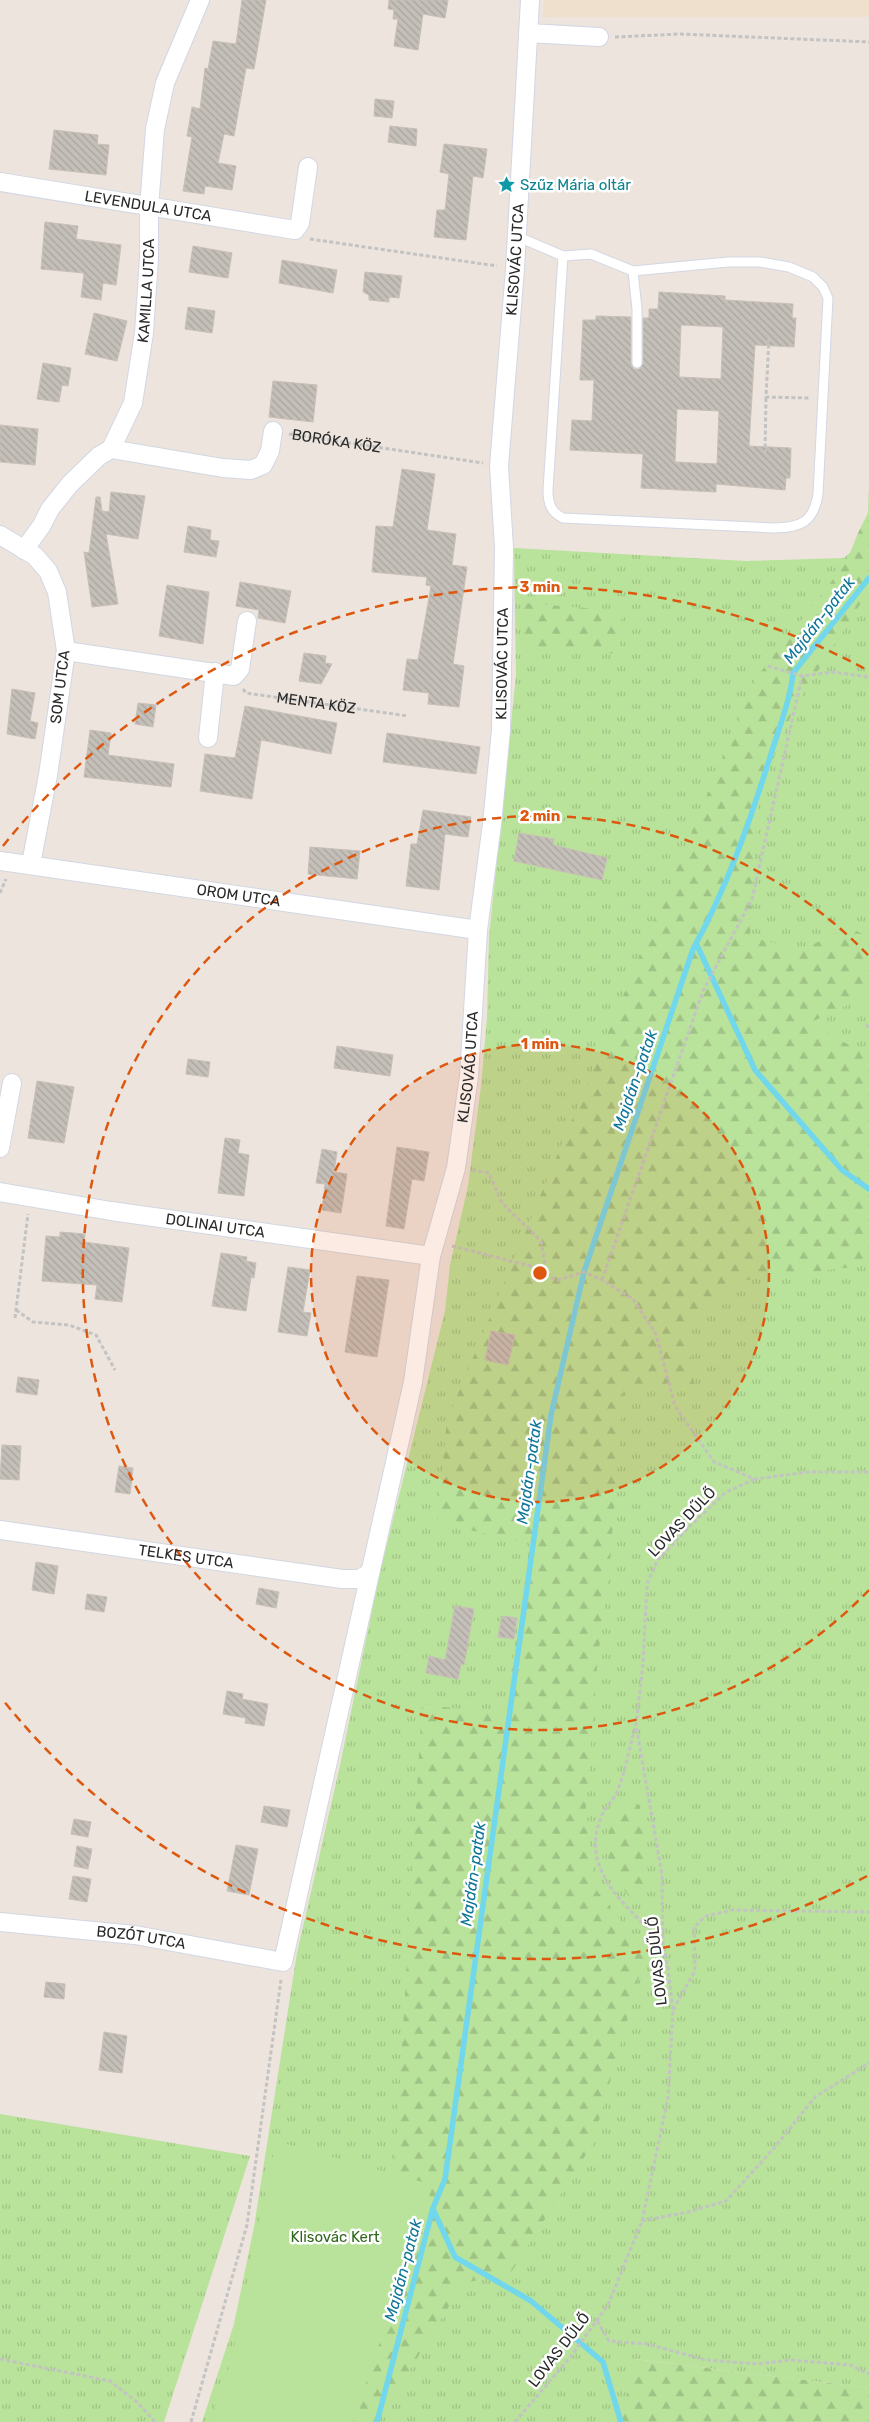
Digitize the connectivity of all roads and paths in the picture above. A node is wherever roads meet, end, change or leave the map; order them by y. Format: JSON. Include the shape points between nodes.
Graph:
{"nodes":[{"id":1,"x":200,"y":0,"type":"edge"},
{"id":2,"x":530,"y":0,"type":"edge"},
{"id":3,"x":528,"y":33,"type":"junction"},
{"id":4,"x":599,"y":37,"type":"joint"},
{"id":5,"x":869,"y":42,"type":"edge"},
{"id":6,"x":308,"y":167,"type":"dead end"},
{"id":7,"x":0,"y":182,"type":"edge"},
{"id":8,"x":149,"y":208,"type":"junction"},
{"id":9,"x":295,"y":230,"type":"junction"},
{"id":10,"x":516,"y":236,"type":"junction"},
{"id":11,"x":563,"y":256,"type":"junction"},
{"id":12,"x":515,"y":269,"type":"junction"},
{"id":13,"x":632,"y":270,"type":"junction"},
{"id":14,"x":769,"y":338,"type":"dead end"},
{"id":15,"x":636,"y":363,"type":"dead end"},
{"id":16,"x":766,"y":397,"type":"junction"},
{"id":17,"x":822,"y":398,"type":"junction"},
{"id":18,"x":273,"y":431,"type":"joint"},
{"id":19,"x":111,"y":449,"type":"junction"},
{"id":20,"x":765,"y":454,"type":"dead end"},
{"id":21,"x":499,"y":466,"type":"junction"},
{"id":22,"x":0,"y":535,"type":"edge"},
{"id":23,"x":24,"y":550,"type":"junction"},
{"id":24,"x":247,"y":621,"type":"dead end"},
{"id":25,"x":66,"y":651,"type":"junction"},
{"id":26,"x":768,"y":666,"type":"dead end"},
{"id":27,"x":215,"y":672,"type":"junction"},
{"id":28,"x":234,"y":676,"type":"junction"},
{"id":29,"x":802,"y":676,"type":"junction"},
{"id":30,"x":869,"y":677,"type":"edge"},
{"id":31,"x":408,"y":716,"type":"dead end"},
{"id":32,"x":208,"y":738,"type":"dead end"},
{"id":33,"x":0,"y":861,"type":"edge"},
{"id":34,"x":31,"y":864,"type":"junction"},
{"id":35,"x":478,"y":930,"type":"junction"},
{"id":36,"x":12,"y":1083,"type":"dead end"},
{"id":37,"x":0,"y":1148,"type":"edge"},
{"id":38,"x":456,"y":1168,"type":"junction"},
{"id":39,"x":0,"y":1192,"type":"edge"},
{"id":40,"x":30,"y":1198,"type":"junction"},
{"id":41,"x":434,"y":1249,"type":"junction"},
{"id":42,"x":546,"y":1270,"type":"junction"},
{"id":43,"x":602,"y":1280,"type":"junction"},
{"id":44,"x":16,"y":1310,"type":"junction"},
{"id":45,"x":15,"y":1318,"type":"dead end"},
{"id":46,"x":115,"y":1370,"type":"dead end"},
{"id":47,"x":869,"y":1472,"type":"edge"},
{"id":48,"x":755,"y":1479,"type":"junction"},
{"id":49,"x":0,"y":1530,"type":"edge"},
{"id":50,"x":370,"y":1573,"type":"junction"},
{"id":51,"x":636,"y":1725,"type":"junction"},
{"id":52,"x":869,"y":1912,"type":"edge"},
{"id":53,"x":0,"y":1922,"type":"edge"},
{"id":54,"x":663,"y":1943,"type":"junction"},
{"id":55,"x":283,"y":1962,"type":"junction"},
{"id":56,"x":673,"y":2010,"type":"junction"},
{"id":57,"x":869,"y":2063,"type":"edge"},
{"id":58,"x":642,"y":2221,"type":"junction"},
{"id":59,"x":596,"y":2321,"type":"junction"},
{"id":60,"x":0,"y":2359,"type":"edge"},
{"id":61,"x":869,"y":2374,"type":"edge"},
{"id":62,"x":155,"y":2422,"type":"edge"},
{"id":63,"x":191,"y":2422,"type":"edge"},
{"id":64,"x":515,"y":2422,"type":"edge"}],
"edges":[{"from":1,"to":8,"type":"street","name":"KAMILLA UTCA","via":[[165,83],[155,129]]},
{"from":2,"to":3,"type":"street","name":"KLISOVÁC UTCA"},
{"from":3,"to":4,"type":"street"},
{"from":3,"to":10,"type":"street","name":"KLISOVÁC UTCA"},
{"from":4,"to":5,"type":"path","via":[[680,34]]},
{"from":6,"to":9,"type":"street","via":[[300,223]]},
{"from":7,"to":8,"type":"street","name":"LEVENDULA UTCA"},
{"from":8,"to":9,"type":"street","name":"LEVENDULA UTCA"},
{"from":8,"to":19,"type":"street","name":"KAMILLA UTCA","via":[[144,333],[133,404]]},
{"from":9,"to":12,"type":"path","via":[[308,239]]},
{"from":10,"to":11,"type":"lane"},
{"from":10,"to":12,"type":"street","name":"KLISOVÁC UTCA"},
{"from":11,"to":13,"type":"lane","via":[[591,254]]},
{"from":11,"to":17,"type":"lane","via":[[548,490],[550,505],[556,515],[563,518],[774,528],[801,524],[810,517],[816,505]]},
{"from":12,"to":21,"type":"street","name":"KLISOVÁC UTCA"},
{"from":13,"to":15,"type":"lane","via":[[637,309]]},
{"from":13,"to":17,"type":"lane","via":[[760,262],[789,266],[813,277],[828,298]]},
{"from":14,"to":16,"type":"path"},
{"from":16,"to":17,"type":"path"},
{"from":16,"to":20,"type":"path"},
{"from":18,"to":19,"type":"street","name":"BORÓKA KÖZ","via":[[270,451],[263,465],[251,470]]},
{"from":18,"to":21,"type":"path","name":"BORÓKA KÖZ"},
{"from":19,"to":23,"type":"street","name":"KAMILLA UTCA","via":[[70,484]]},
{"from":21,"to":35,"type":"street","name":"KLISOVÁC UTCA","via":[[504,548],[501,730]]},
{"from":22,"to":23,"type":"street","name":"SOM UTCA"},
{"from":23,"to":25,"type":"street","name":"SOM UTCA","via":[[35,556],[48,571],[57,592]]},
{"from":24,"to":28,"type":"street","via":[[240,669]]},
{"from":25,"to":27,"type":"street"},
{"from":25,"to":34,"type":"street","name":"SOM UTCA"},
{"from":26,"to":29,"type":"path"},
{"from":27,"to":28,"type":"street"},
{"from":27,"to":32,"type":"street"},
{"from":28,"to":31,"type":"path","name":"MENTA KÖZ","via":[[246,693]]},
{"from":29,"to":30,"type":"path","via":[[833,672]]},
{"from":29,"to":43,"type":"path","via":[[752,899],[703,991]]},
{"from":33,"to":34,"type":"street","name":"OROM UTCA"},
{"from":34,"to":35,"type":"street","name":"OROM UTCA"},
{"from":35,"to":38,"type":"street","name":"KLISOVÁC UTCA","via":[[469,1076]]},
{"from":36,"to":37,"type":"street"},
{"from":38,"to":41,"type":"street","name":"KLISOVÁC UTCA"},
{"from":38,"to":42,"type":"path","via":[[488,1173],[502,1203],[541,1241]]},
{"from":39,"to":40,"type":"street","name":"DOLINAI UTCA"},
{"from":40,"to":41,"type":"street","name":"DOLINAI UTCA"},
{"from":40,"to":44,"type":"path"},
{"from":41,"to":42,"type":"path"},
{"from":41,"to":50,"type":"street","name":"KLISOVÁC UTCA","via":[[413,1382]]},
{"from":42,"to":43,"type":"path","via":[[550,1277],[558,1280],[584,1272]]},
{"from":43,"to":48,"type":"path","via":[[633,1299],[656,1334],[675,1406],[714,1462]]},
{"from":44,"to":45,"type":"path"},
{"from":44,"to":46,"type":"path","via":[[33,1322],[69,1325],[96,1335]]},
{"from":47,"to":48,"type":"path","name":"LOVAS DŰLŐ","via":[[808,1472]]},
{"from":48,"to":51,"type":"path","name":"LOVAS DŰLŐ","via":[[726,1492],[657,1561],[646,1584],[643,1664]]},
{"from":49,"to":50,"type":"street","name":"TELKES UTCA","via":[[342,1579],[359,1579]]},
{"from":50,"to":55,"type":"street","name":"KLISOVÁC UTCA"},
{"from":51,"to":54,"type":"path","name":"LOVAS DŰLŐ","via":[[662,1875]]},
{"from":51,"to":54,"type":"path","via":[[616,1793],[600,1818],[594,1843],[597,1865],[612,1891]]},
{"from":52,"to":56,"type":"path","via":[[732,1910],[706,1916],[694,1927],[696,1971]]},
{"from":53,"to":55,"type":"street","name":"BOZÓT UTCA","via":[[134,1935]]},
{"from":54,"to":56,"type":"path","name":"LOVAS DŰLŐ"},
{"from":55,"to":63,"type":"path","via":[[247,2225]]},
{"from":56,"to":58,"type":"path","name":"LOVAS DŰLŐ","via":[[668,2098]]},
{"from":57,"to":58,"type":"path","via":[[815,2097],[726,2201]]},
{"from":58,"to":59,"type":"path","name":"LOVAS DŰLŐ","via":[[611,2297]]},
{"from":59,"to":61,"type":"path","via":[[609,2341],[647,2344],[706,2360],[758,2364],[790,2360],[850,2365]]},
{"from":59,"to":64,"type":"path","name":"LOVAS DŰLŐ"},
{"from":60,"to":62,"type":"path","via":[[110,2381],[137,2402]]}]}
